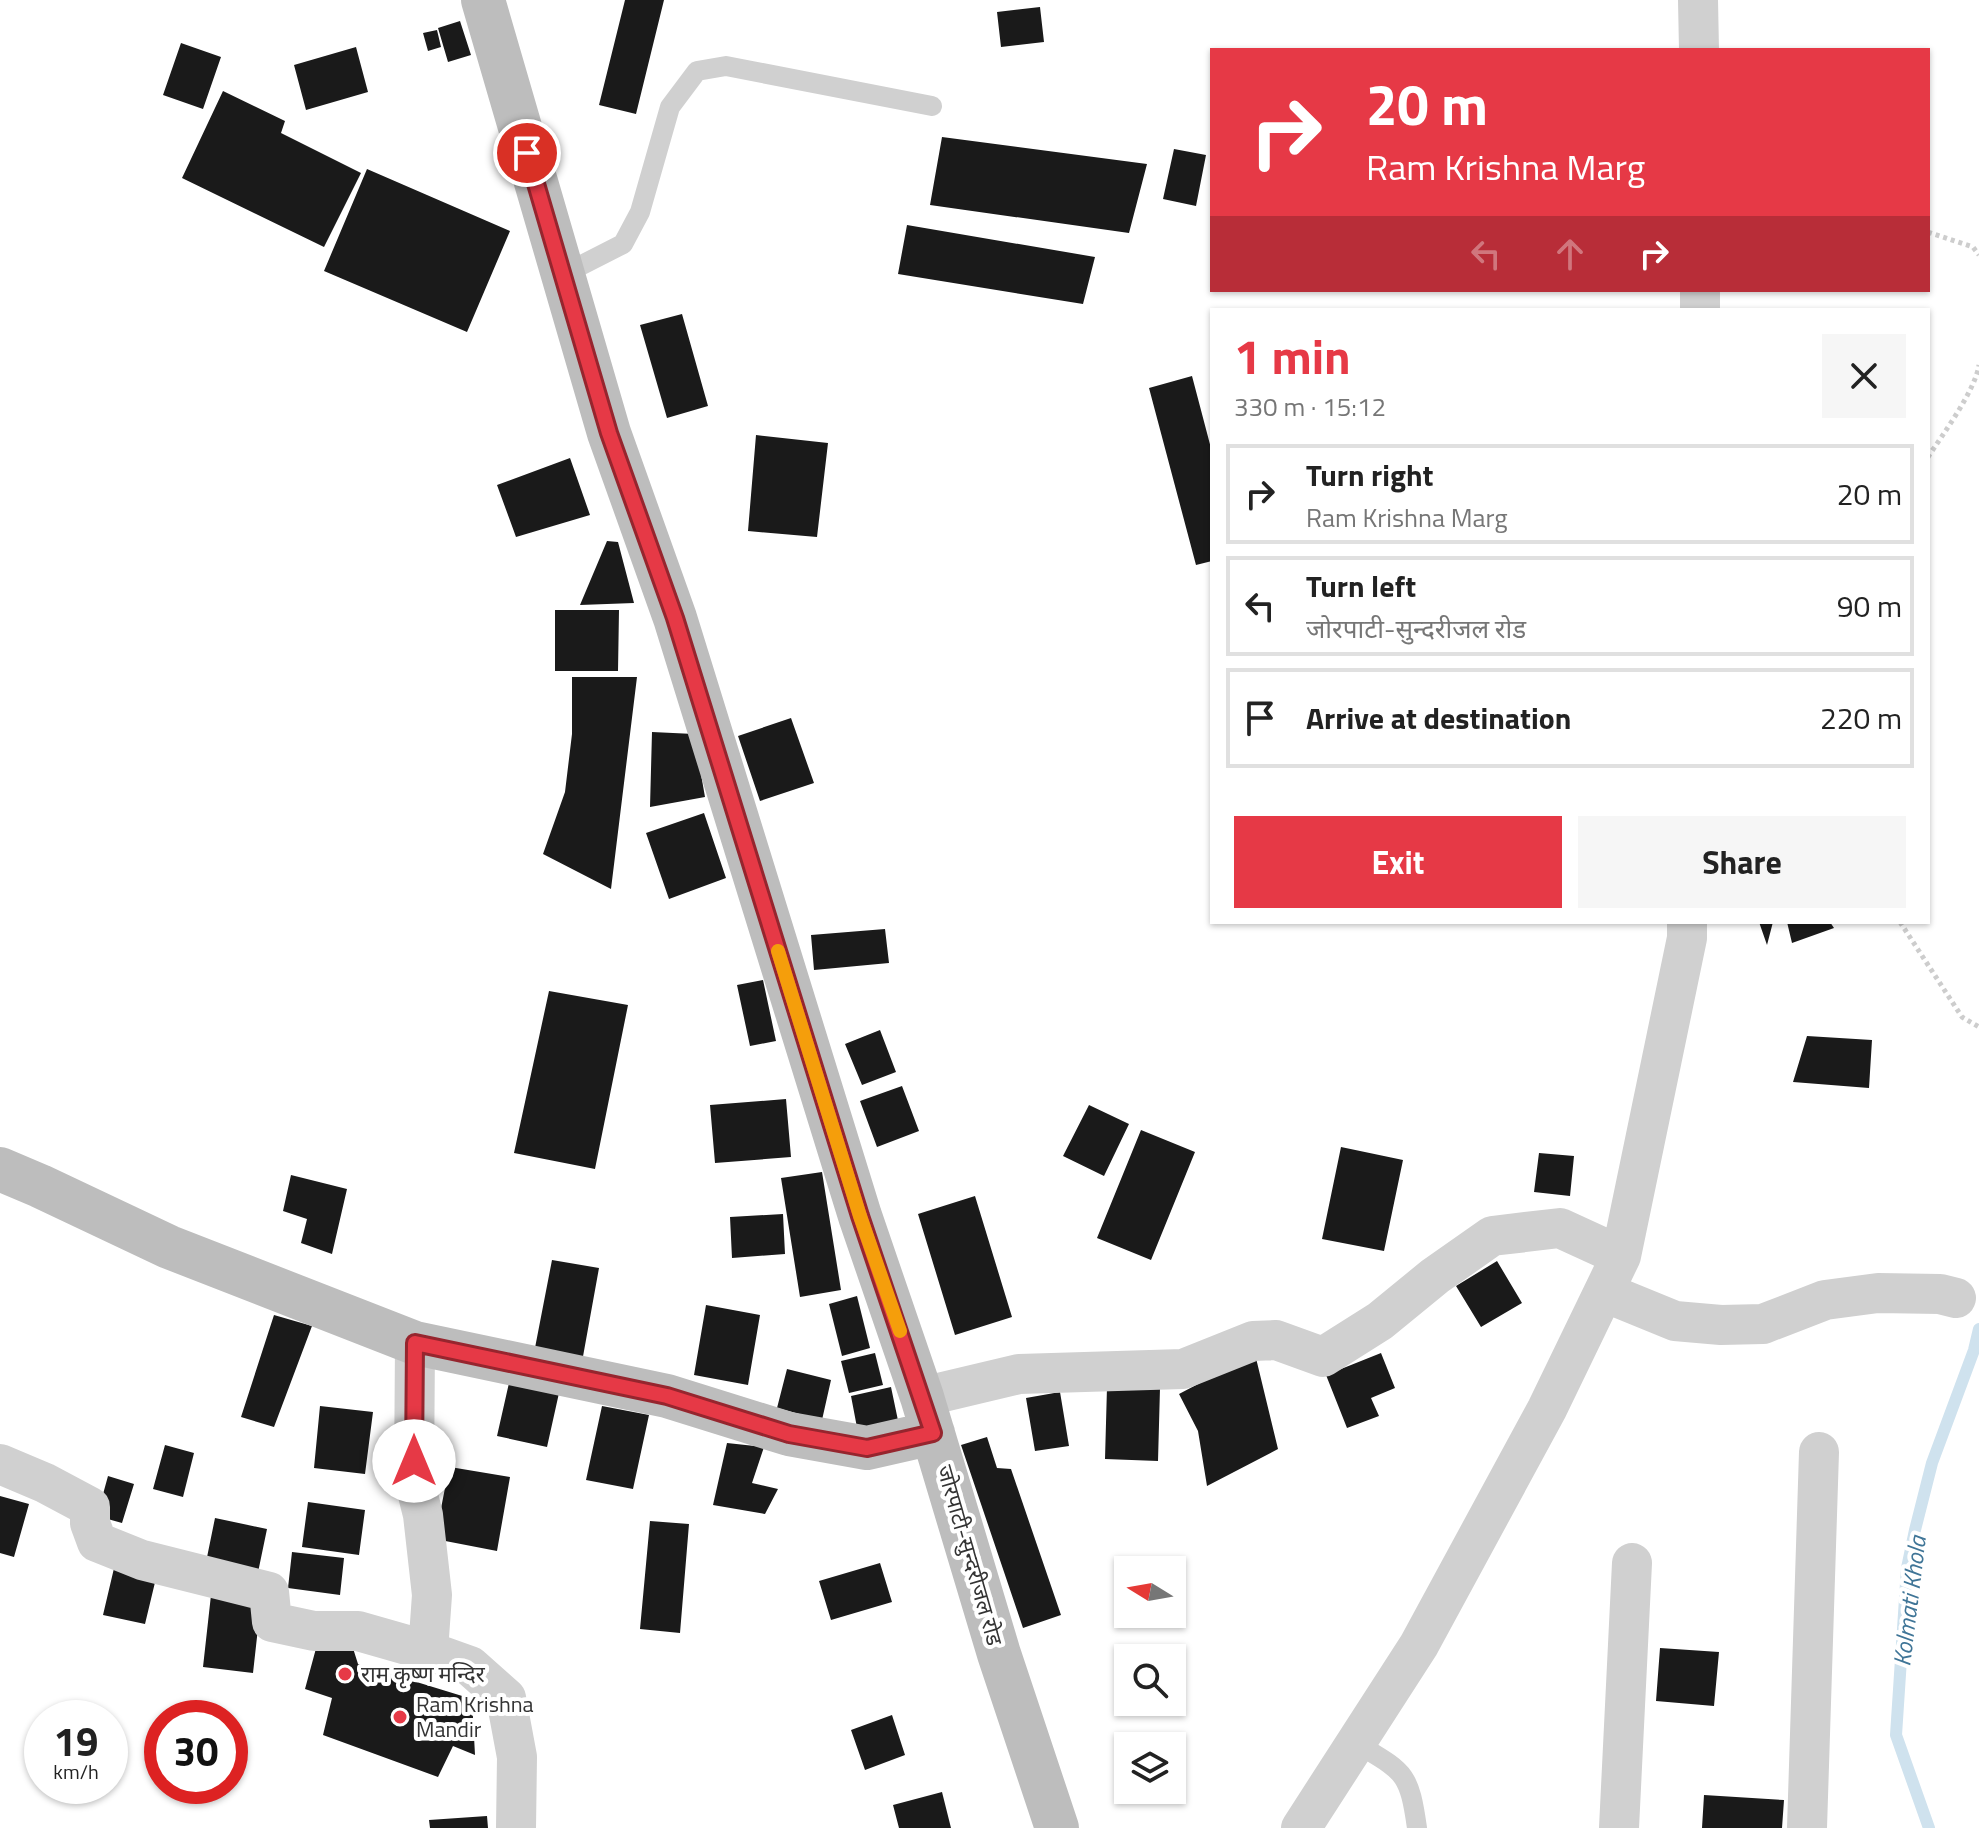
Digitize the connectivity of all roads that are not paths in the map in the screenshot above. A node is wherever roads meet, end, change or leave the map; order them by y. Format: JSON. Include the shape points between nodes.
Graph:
{"nodes":[{"id":1,"x":483,"y":0,"type":"edge"},
{"id":2,"x":1698,"y":0,"type":"edge"},
{"id":3,"x":1699,"y":48,"type":"edge"},
{"id":4,"x":932,"y":106,"type":"dead end"},
{"id":5,"x":562,"y":275,"type":"junction"},
{"id":6,"x":1687,"y":924,"type":"edge"},
{"id":7,"x":0,"y":1169,"type":"edge"},
{"id":8,"x":1621,"y":1256,"type":"junction"},
{"id":9,"x":1604,"y":1292,"type":"junction"},
{"id":10,"x":1956,"y":1298,"type":"dead end"},
{"id":11,"x":415,"y":1343,"type":"junction"},
{"id":12,"x":928,"y":1415,"type":"junction"},
{"id":13,"x":1819,"y":1452,"type":"dead end"},
{"id":14,"x":0,"y":1464,"type":"edge"},
{"id":15,"x":1632,"y":1563,"type":"dead end"},
{"id":16,"x":428,"y":1651,"type":"junction"},
{"id":17,"x":1356,"y":1743,"type":"junction"},
{"id":18,"x":516,"y":1828,"type":"edge"},
{"id":19,"x":1057,"y":1828,"type":"edge"},
{"id":20,"x":1301,"y":1828,"type":"edge"},
{"id":21,"x":1417,"y":1828,"type":"edge"},
{"id":22,"x":1619,"y":1828,"type":"edge"},
{"id":23,"x":1807,"y":1828,"type":"edge"}],
"edges":[{"from":1,"to":5,"type":"main road","name":"जोरपाटी-सुन्दरीजल रोड"},
{"from":2,"to":3,"type":"street"},
{"from":4,"to":5,"type":"lane","via":[[726,66],[697,71],[670,107],[640,212],[623,244]]},
{"from":5,"to":12,"type":"main road","name":"जोरपाटी-सुन्दरीजल रोड","via":[[609,433],[675,618],[855,1201]]},
{"from":6,"to":8,"type":"street"},
{"from":7,"to":11,"type":"main road","via":[[169,1247]]},
{"from":8,"to":9,"type":"street"},
{"from":8,"to":12,"type":"street","via":[[1560,1228],[1492,1236],[1323,1357],[1276,1340],[1253,1341],[1183,1369],[1019,1374]]},
{"from":9,"to":10,"type":"street","via":[[1675,1321],[1721,1325],[1763,1324],[1825,1300],[1878,1293]]},
{"from":9,"to":17,"type":"street","via":[[1419,1645]]},
{"from":11,"to":12,"type":"main road","via":[[667,1396],[789,1434],[867,1448]]},
{"from":11,"to":16,"type":"street","via":[[414,1479],[432,1595]]},
{"from":12,"to":19,"type":"main road","name":"जोरपाटी-सुन्दरीजल रोड"},
{"from":13,"to":23,"type":"street"},
{"from":14,"to":16,"type":"street","via":[[90,1507],[97,1542],[142,1560],[269,1592],[272,1622],[314,1631],[358,1631]]},
{"from":15,"to":22,"type":"street"},
{"from":16,"to":18,"type":"street","via":[[470,1666],[506,1698],[517,1757]]},
{"from":17,"to":20,"type":"street"},
{"from":17,"to":21,"type":"lane","via":[[1404,1775]]}]}
